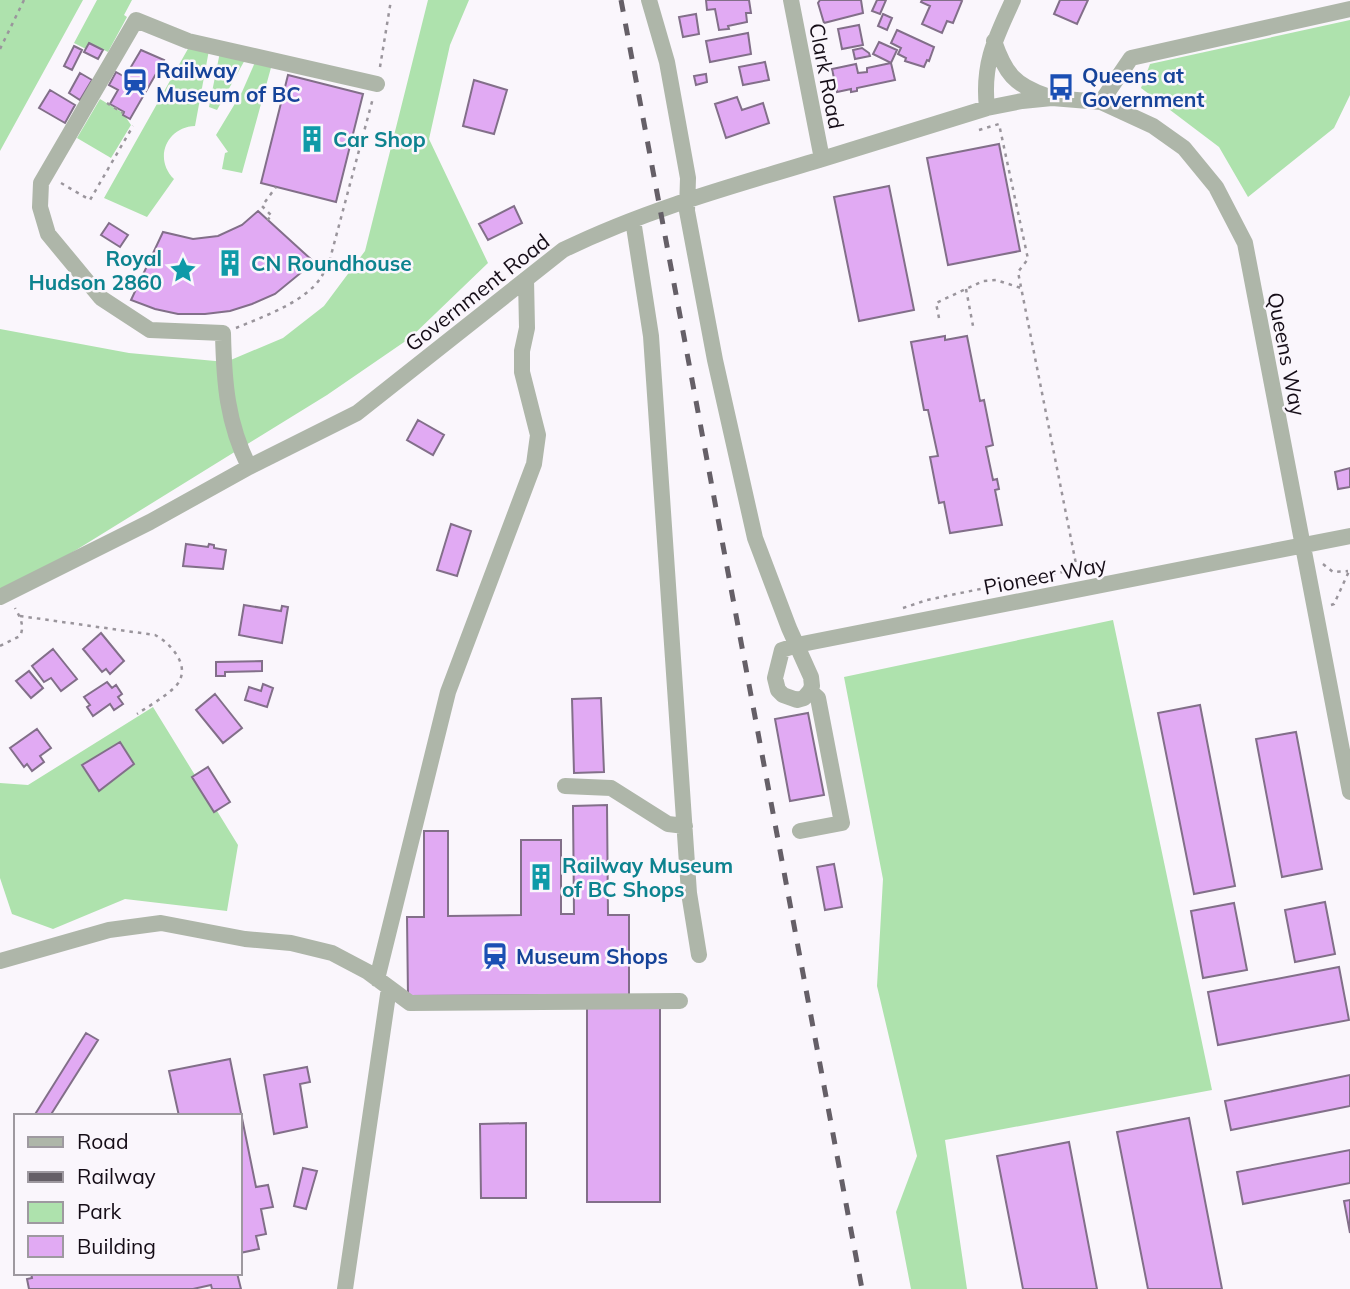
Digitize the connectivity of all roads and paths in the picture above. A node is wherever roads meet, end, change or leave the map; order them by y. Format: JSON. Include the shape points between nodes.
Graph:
{"nodes":[{"id":1,"x":24,"y":0,"type":"edge"},
{"id":2,"x":391,"y":0,"type":"edge"},
{"id":3,"x":649,"y":0,"type":"edge"},
{"id":4,"x":791,"y":0,"type":"edge"},
{"id":5,"x":1013,"y":0,"type":"edge"},
{"id":6,"x":1350,"y":9,"type":"edge"},
{"id":7,"x":994,"y":41,"type":"junction"},
{"id":8,"x":0,"y":49,"type":"edge"},
{"id":9,"x":377,"y":83,"type":"junction"},
{"id":10,"x":1052,"y":98,"type":"junction"},
{"id":11,"x":100,"y":99,"type":"dead end"},
{"id":12,"x":1101,"y":102,"type":"junction"},
{"id":13,"x":987,"y":108,"type":"junction"},
{"id":14,"x":123,"y":113,"type":"dead end"},
{"id":15,"x":133,"y":126,"type":"dead end"},
{"id":16,"x":979,"y":130,"type":"dead end"},
{"id":17,"x":822,"y":159,"type":"junction"},
{"id":18,"x":46,"y":174,"type":"junction"},
{"id":19,"x":276,"y":187,"type":"dead end"},
{"id":20,"x":687,"y":199,"type":"junction"},
{"id":21,"x":267,"y":220,"type":"dead end"},
{"id":22,"x":633,"y":220,"type":"junction"},
{"id":23,"x":526,"y":279,"type":"junction"},
{"id":24,"x":1021,"y":288,"type":"junction"},
{"id":25,"x":967,"y":289,"type":"junction"},
{"id":26,"x":939,"y":318,"type":"dead end"},
{"id":27,"x":974,"y":326,"type":"dead end"},
{"id":28,"x":223,"y":333,"type":"junction"},
{"id":29,"x":249,"y":467,"type":"junction"},
{"id":30,"x":1350,"y":536,"type":"edge"},
{"id":31,"x":1302,"y":545,"type":"junction"},
{"id":32,"x":1350,"y":564,"type":"edge"},
{"id":33,"x":1077,"y":569,"type":"dead end"},
{"id":34,"x":1349,"y":570,"type":"edge"},
{"id":35,"x":3,"y":595,"type":"edge"},
{"id":36,"x":1315,"y":613,"type":"junction"},
{"id":37,"x":20,"y":616,"type":"junction"},
{"id":38,"x":797,"y":645,"type":"junction"},
{"id":39,"x":0,"y":646,"type":"edge"},
{"id":40,"x":810,"y":691,"type":"junction"},
{"id":41,"x":137,"y":714,"type":"dead end"},
{"id":42,"x":565,"y":786,"type":"dead end"},
{"id":43,"x":1350,"y":792,"type":"edge"},
{"id":44,"x":685,"y":826,"type":"junction"},
{"id":45,"x":800,"y":831,"type":"dead end"},
{"id":46,"x":699,"y":956,"type":"dead end"},
{"id":47,"x":0,"y":961,"type":"edge"},
{"id":48,"x":383,"y":983,"type":"junction"},
{"id":49,"x":680,"y":1001,"type":"dead end"},
{"id":50,"x":345,"y":1289,"type":"edge"}],
"edges":[{"from":1,"to":8,"type":"path"},
{"from":2,"to":9,"type":"path"},
{"from":3,"to":20,"type":"street","via":[[670,75],[688,178]]},
{"from":4,"to":17,"type":"street","name":"Clark Road"},
{"from":5,"to":7,"type":"street"},
{"from":6,"to":12,"type":"street","via":[[1132,58]]},
{"from":7,"to":10,"type":"street","via":[[1011,77],[1028,90]]},
{"from":7,"to":13,"type":"street","via":[[985,78]]},
{"from":9,"to":18,"type":"street","via":[[188,41],[136,20]]},
{"from":9,"to":28,"type":"path","via":[[330,259],[319,280],[277,311]]},
{"from":10,"to":12,"type":"street","name":"Queens Way"},
{"from":10,"to":13,"type":"street","name":"Queens Way"},
{"from":11,"to":14,"type":"path"},
{"from":12,"to":31,"type":"street","name":"Queens Way","via":[[1153,126],[1184,148],[1216,187],[1245,243]]},
{"from":13,"to":17,"type":"street","name":"Government Road"},
{"from":15,"to":18,"type":"path","via":[[90,200]]},
{"from":16,"to":24,"type":"path","via":[[999,124],[1028,260],[1018,272]]},
{"from":17,"to":20,"type":"street","name":"Government Road"},
{"from":18,"to":28,"type":"street","via":[[40,207],[48,234],[101,298],[150,330]]},
{"from":19,"to":21,"type":"path","via":[[262,206],[272,216]]},
{"from":20,"to":22,"type":"street","name":"Government Road"},
{"from":20,"to":38,"type":"street","via":[[715,360],[755,538]]},
{"from":22,"to":23,"type":"street","name":"Government Road","via":[[563,250]]},
{"from":22,"to":44,"type":"street","via":[[651,336]]},
{"from":23,"to":29,"type":"street","name":"Government Road","via":[[357,413]]},
{"from":23,"to":48,"type":"street","via":[[522,372],[538,435],[534,464],[448,692]]},
{"from":24,"to":25,"type":"path","via":[[996,280]]},
{"from":24,"to":33,"type":"path"},
{"from":25,"to":26,"type":"path","via":[[936,303]]},
{"from":25,"to":27,"type":"path"},
{"from":28,"to":29,"type":"street","via":[[227,400],[237,442]]},
{"from":29,"to":35,"type":"street","name":"Government Road"},
{"from":30,"to":31,"type":"street","name":"Pioneer Way"},
{"from":31,"to":36,"type":"street","name":"Queens Way"},
{"from":31,"to":38,"type":"street","name":"Pioneer Way"},
{"from":32,"to":34,"type":"path"},
{"from":34,"to":36,"type":"path","via":[[1334,604]]},
{"from":35,"to":37,"type":"path"},
{"from":36,"to":43,"type":"street","name":"Queens Way"},
{"from":37,"to":39,"type":"path","via":[[20,636]]},
{"from":37,"to":41,"type":"path","via":[[155,635],[166,641],[181,665],[176,687]]},
{"from":38,"to":40,"type":"street","via":[[811,677]]},
{"from":38,"to":40,"type":"street","via":[[779,656],[776,683],[789,699],[804,698]]},
{"from":40,"to":45,"type":"street","via":[[818,698],[842,823]]},
{"from":42,"to":44,"type":"street","via":[[611,788],[668,824]]},
{"from":44,"to":46,"type":"street"},
{"from":47,"to":48,"type":"street","via":[[109,930],[162,923],[332,953]]},
{"from":48,"to":49,"type":"street","via":[[410,1003]]},
{"from":48,"to":50,"type":"street"}]}
